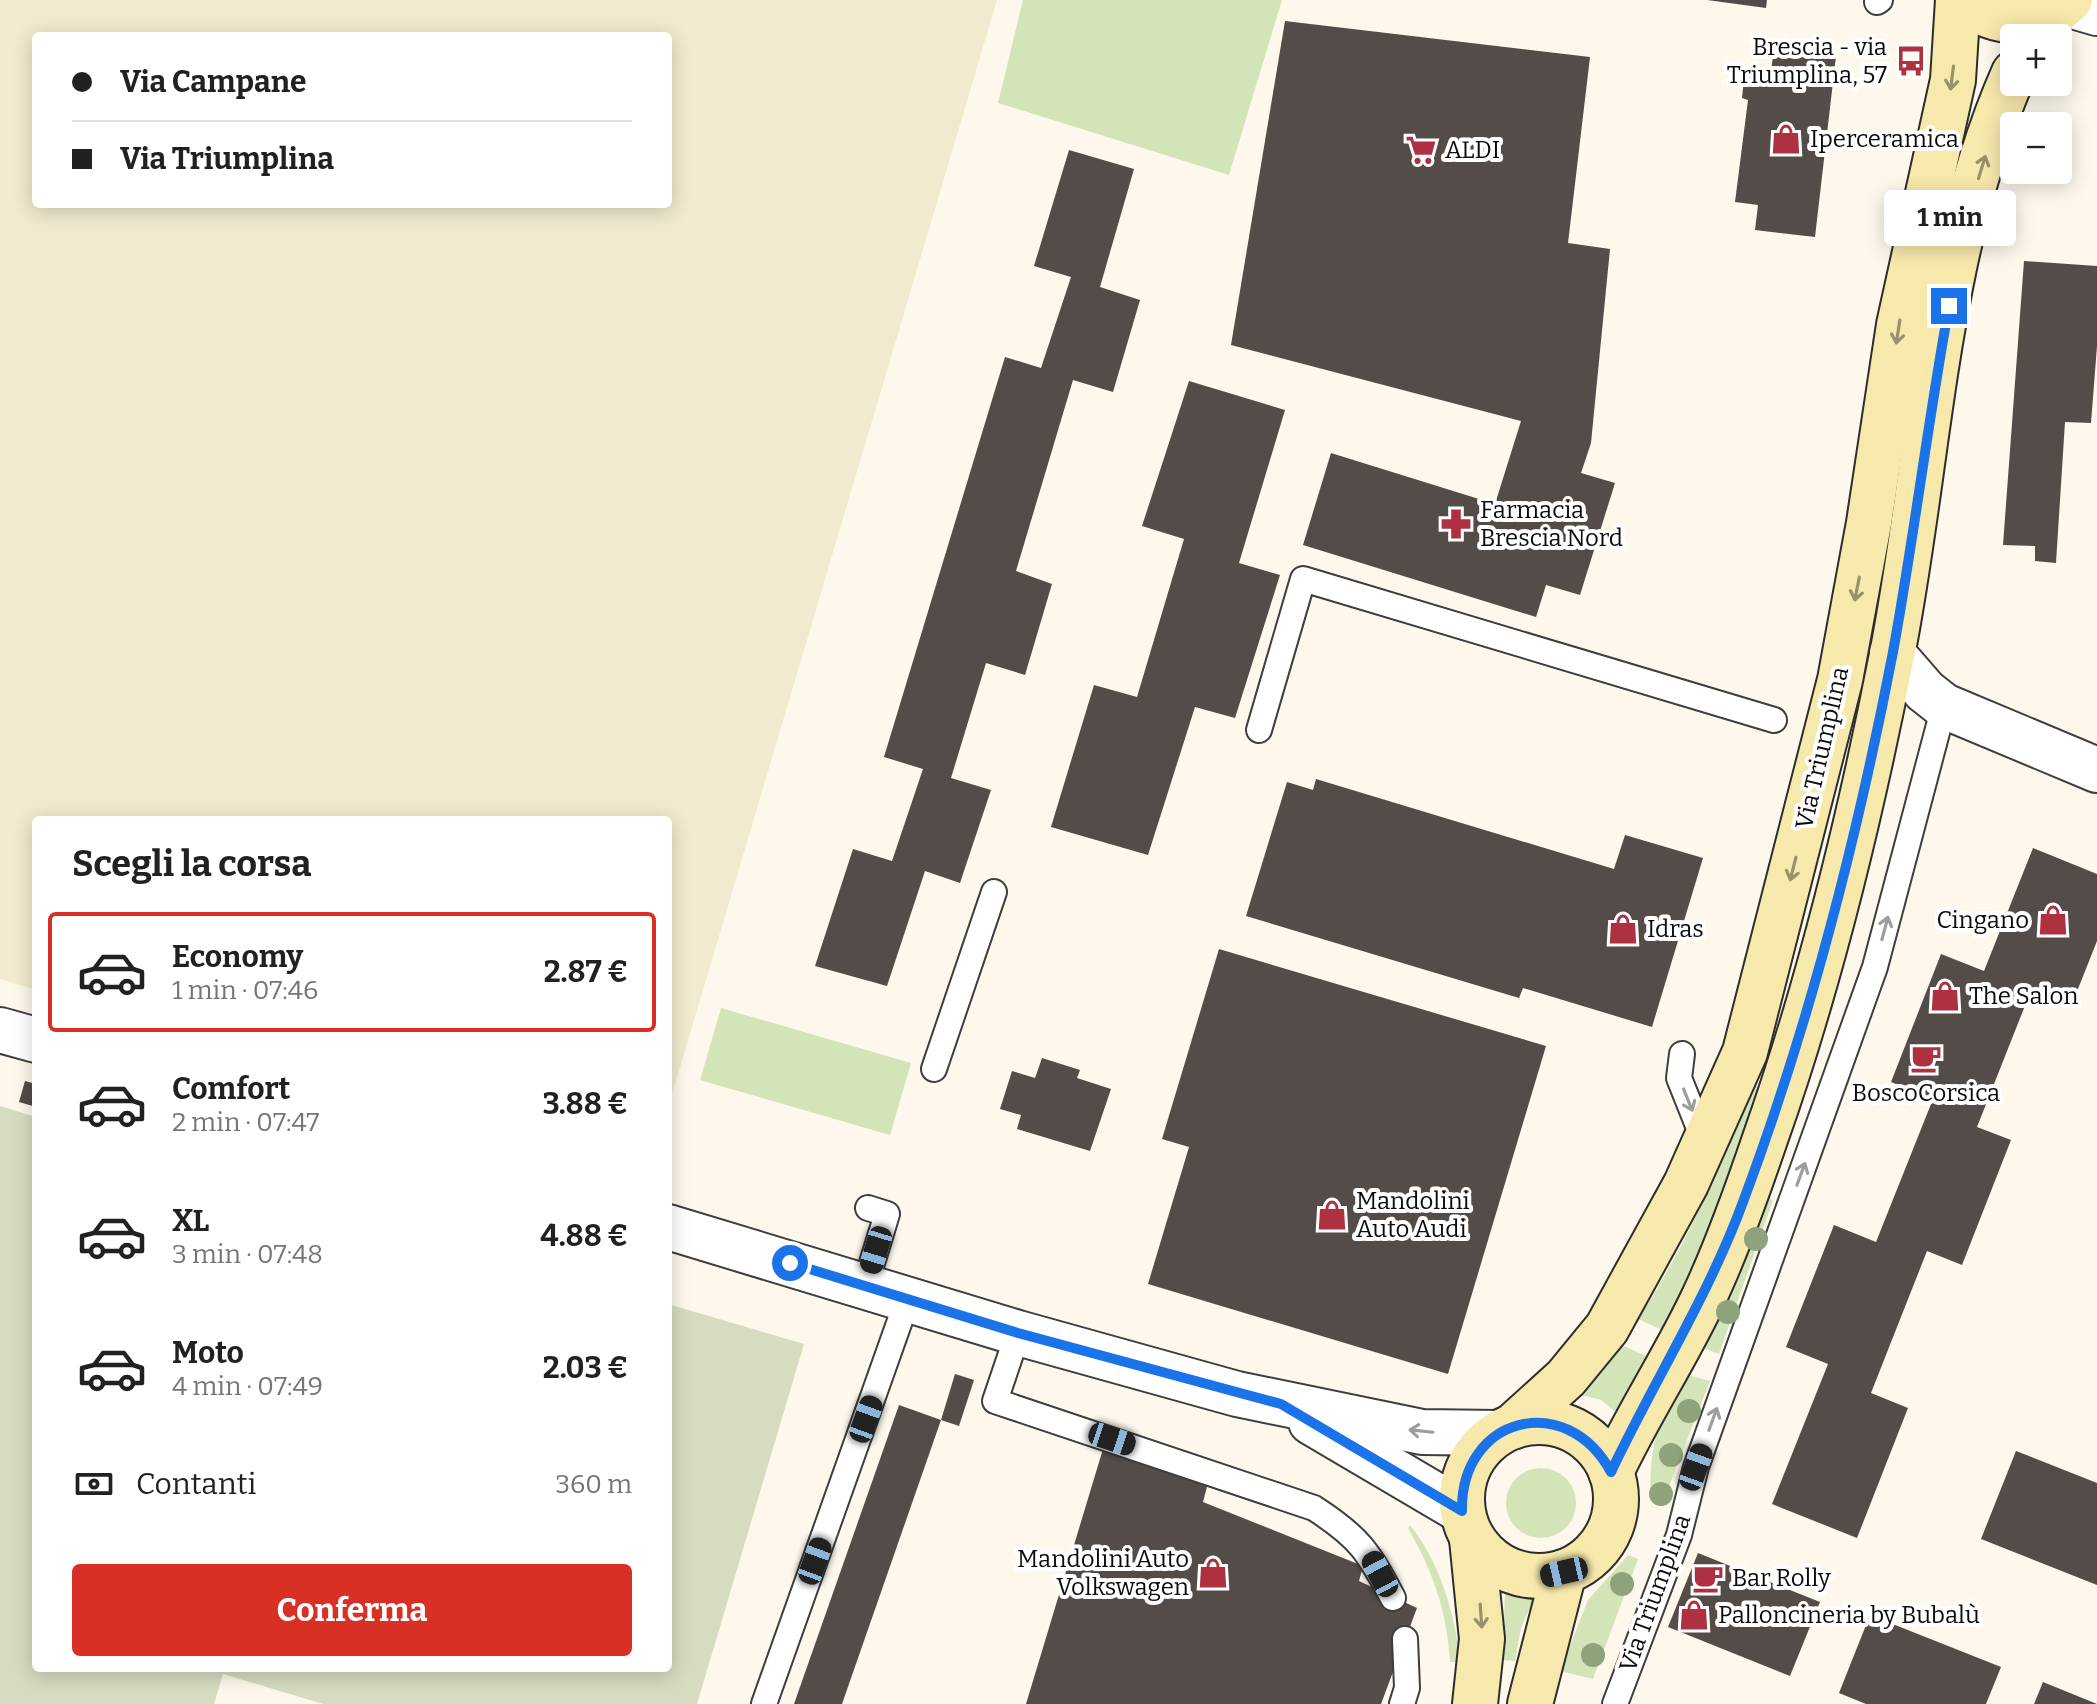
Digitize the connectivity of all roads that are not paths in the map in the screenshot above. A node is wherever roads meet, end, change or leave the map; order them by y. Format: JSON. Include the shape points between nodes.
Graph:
{"nodes":[{"id":1,"x":1958,"y":0,"type":"edge"},
{"id":2,"x":1964,"y":0,"type":"edge"},
{"id":3,"x":2060,"y":15,"type":"edge"},
{"id":4,"x":2007,"y":96,"type":"edge"},
{"id":5,"x":1892,"y":653,"type":"junction"},
{"id":6,"x":1944,"y":706,"type":"junction"},
{"id":7,"x":1774,"y":720,"type":"dead end"},
{"id":8,"x":1259,"y":730,"type":"dead end"},
{"id":9,"x":2097,"y":770,"type":"edge"},
{"id":10,"x":994,"y":892,"type":"dead end"},
{"id":11,"x":0,"y":1030,"type":"edge"},
{"id":12,"x":32,"y":1039,"type":"edge"},
{"id":13,"x":1682,"y":1054,"type":"dead end"},
{"id":14,"x":934,"y":1069,"type":"dead end"},
{"id":15,"x":1705,"y":1144,"type":"junction"},
{"id":16,"x":868,"y":1208,"type":"dead end"},
{"id":17,"x":672,"y":1228,"type":"edge"},
{"id":18,"x":865,"y":1286,"type":"junction"},
{"id":19,"x":908,"y":1298,"type":"junction"},
{"id":20,"x":1018,"y":1333,"type":"junction"},
{"id":21,"x":1281,"y":1404,"type":"junction"},
{"id":22,"x":1506,"y":1430,"type":"junction"},
{"id":23,"x":1611,"y":1472,"type":"junction"},
{"id":24,"x":1467,"y":1525,"type":"junction"},
{"id":25,"x":1564,"y":1572,"type":"junction"},
{"id":26,"x":1393,"y":1598,"type":"dead end"},
{"id":27,"x":1405,"y":1639,"type":"dead end"},
{"id":28,"x":764,"y":1704,"type":"edge"},
{"id":29,"x":1402,"y":1704,"type":"edge"},
{"id":30,"x":1475,"y":1704,"type":"edge"},
{"id":31,"x":1530,"y":1704,"type":"edge"},
{"id":32,"x":1615,"y":1704,"type":"edge"}],
"edges":[{"from":1,"to":15,"type":"main road","name":"Via Triumplina","one_way":true,"via":[[1953,80],[1899,325],[1840,680],[1745,1052]]},
{"from":2,"to":3,"type":"main road","via":[[1995,18],[2016,22]]},
{"from":5,"to":4,"type":"main road","name":"Via Triumplina","one_way":true,"via":[[1963,230]]},
{"from":5,"to":6,"type":"street"},
{"from":5,"to":23,"type":"main road","name":"Via Triumplina","via":[[1841,894],[1790,1069],[1704,1298]]},
{"from":6,"to":9,"type":"street"},
{"from":32,"to":6,"type":"lane","name":"Via Triumplina","one_way":true,"via":[[1679,1535],[1696,1467],[1875,967]]},
{"from":7,"to":8,"type":"lane","via":[[1303,579]]},
{"from":10,"to":14,"type":"lane"},
{"from":11,"to":12,"type":"street"},
{"from":13,"to":15,"type":"lane","one_way":true,"via":[[1679,1078]]},
{"from":15,"to":22,"type":"main road","name":"Via Triumplina","via":[[1607,1328],[1566,1378]]},
{"from":16,"to":18,"type":"lane","via":[[887,1214]]},
{"from":17,"to":18,"type":"street"},
{"from":18,"to":19,"type":"street"},
{"from":19,"to":20,"type":"street"},
{"from":19,"to":28,"type":"lane"},
{"from":20,"to":21,"type":"street"},
{"from":20,"to":26,"type":"lane","via":[[994,1404],[1314,1508],[1367,1549]]},
{"from":22,"to":21,"type":"street","one_way":true,"via":[[1422,1432]]},
{"from":21,"to":24,"type":"street"},
{"from":22,"to":23,"type":"main road","via":[[1541,1423],[1571,1429],[1588,1440]]},
{"from":22,"to":24,"type":"main road","name":"Via Triumplina","via":[[1485,1444],[1465,1475]]},
{"from":23,"to":25,"type":"main road","via":[[1615,1512],[1609,1532],[1598,1549]]},
{"from":24,"to":25,"type":"main road","via":[[1483,1553],[1512,1572]]},
{"from":24,"to":30,"type":"main road","name":"Via Triumplina","one_way":true,"via":[[1482,1639]]},
{"from":25,"to":31,"type":"main road"},
{"from":27,"to":29,"type":"lane","via":[[1407,1688]]}]}
